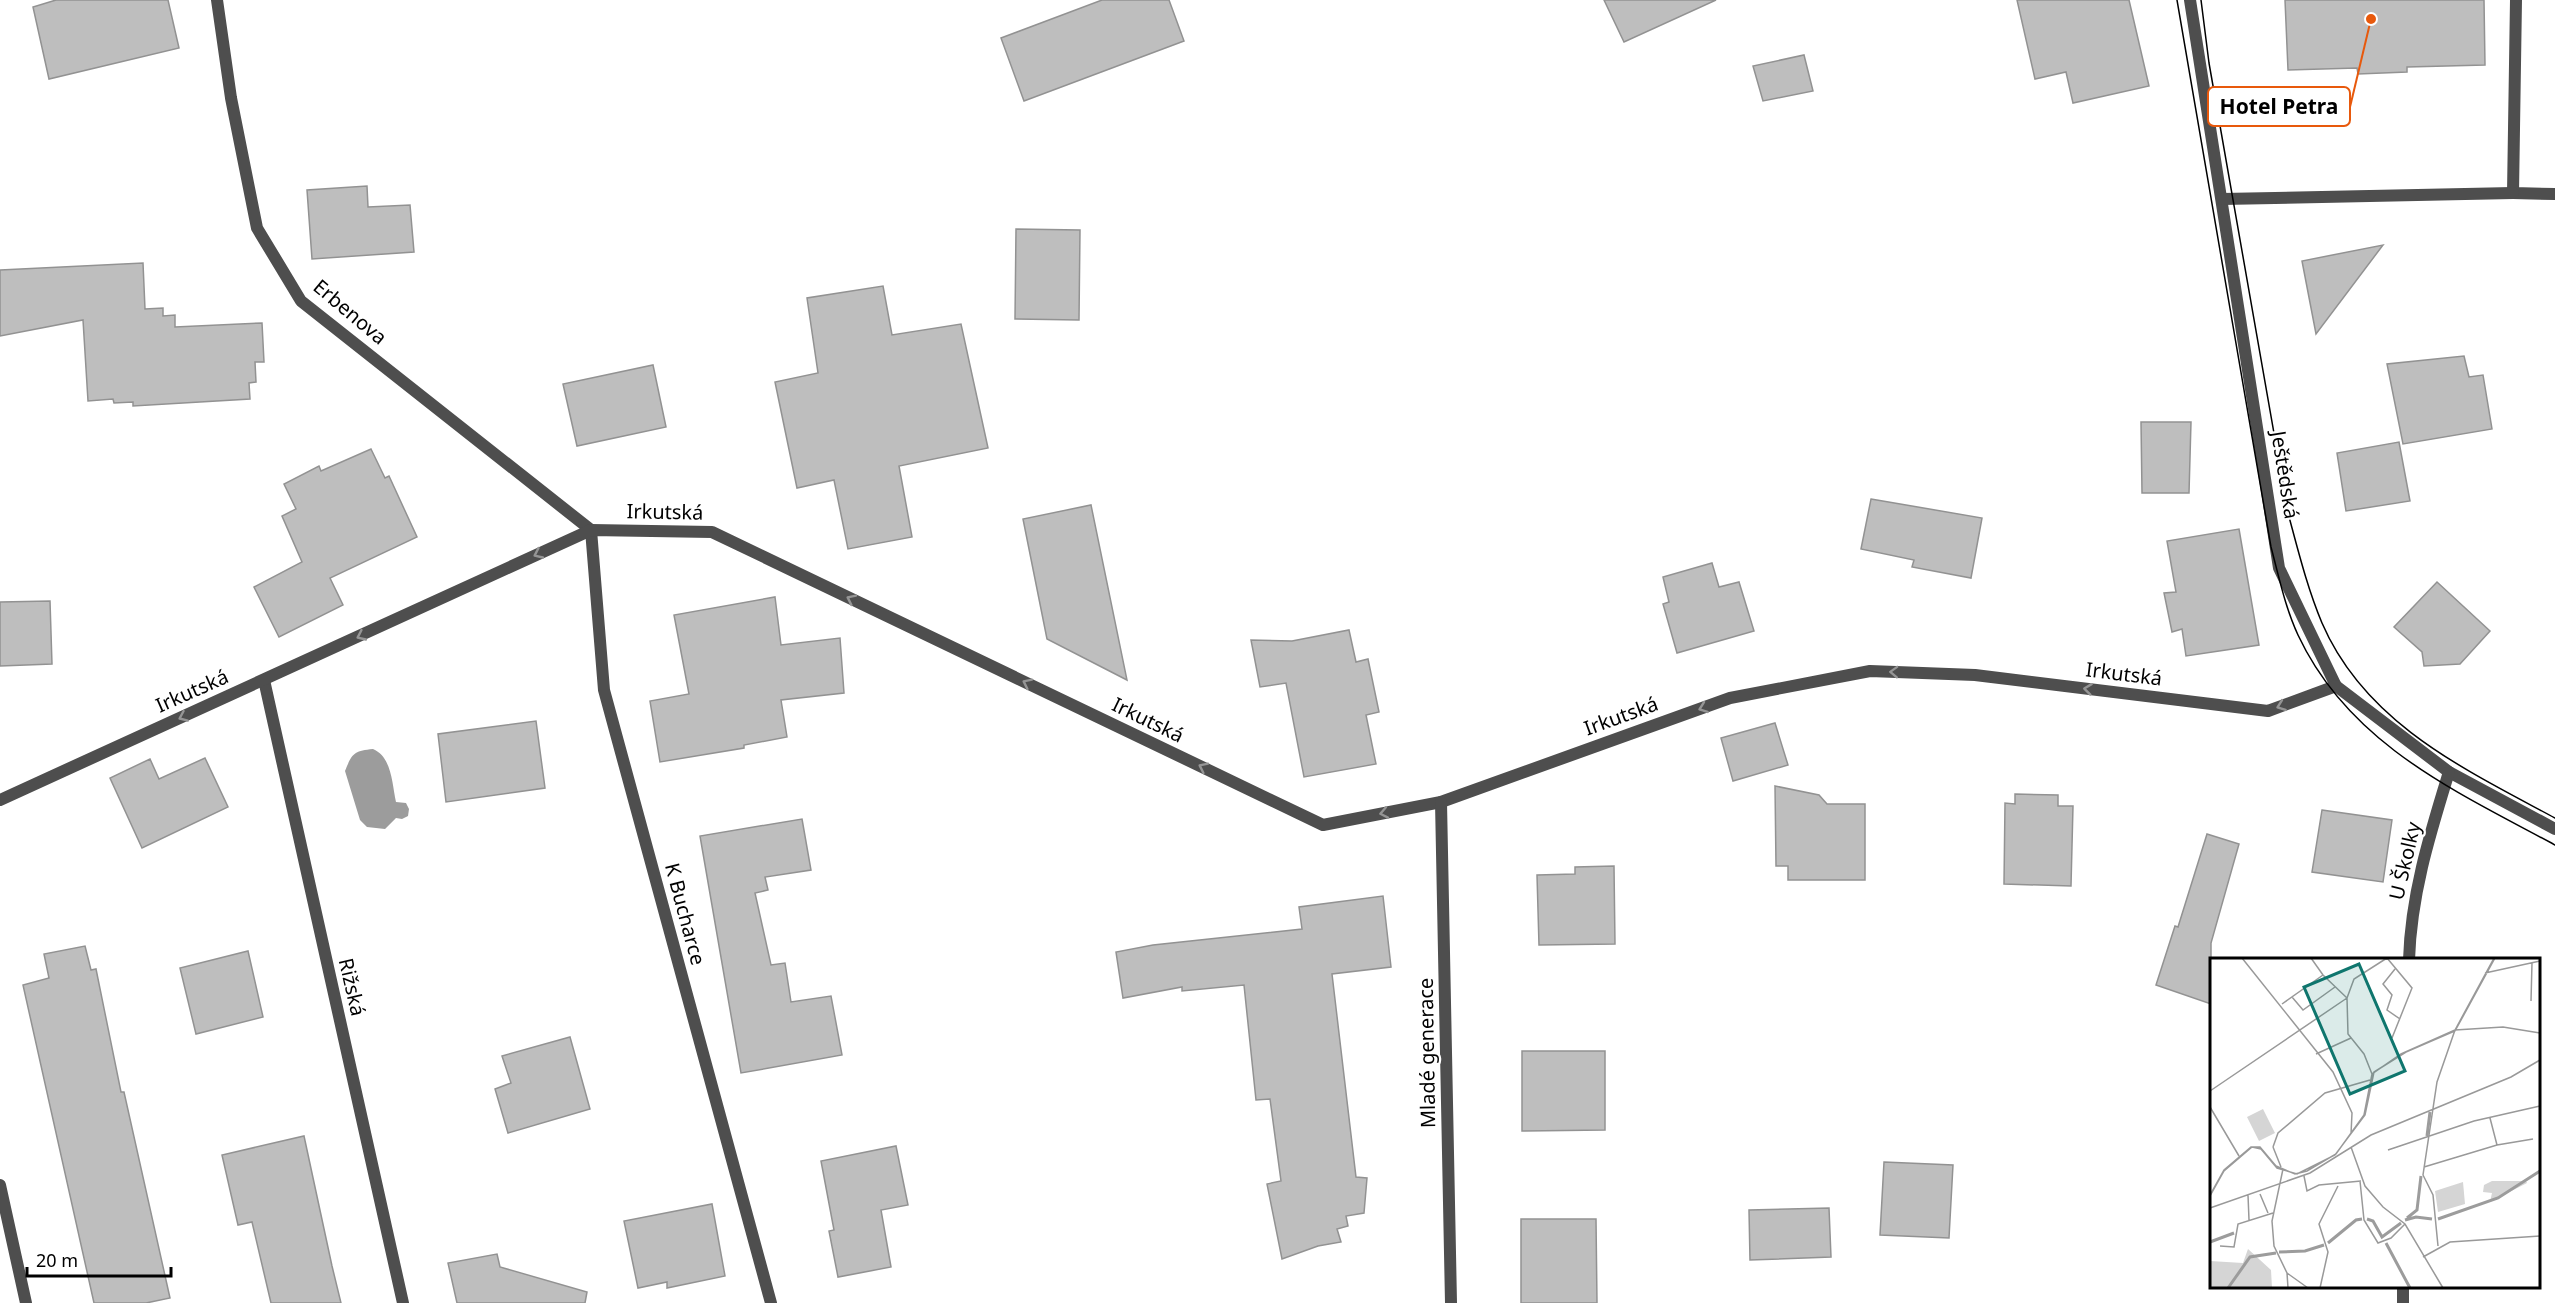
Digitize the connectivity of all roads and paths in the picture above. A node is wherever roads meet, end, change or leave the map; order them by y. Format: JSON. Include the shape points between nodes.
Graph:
{"nodes":[{"id":1,"x":217,"y":0,"type":"edge"},
{"id":2,"x":2190,"y":0,"type":"edge"},
{"id":3,"x":2516,"y":0,"type":"edge"},
{"id":4,"x":2513,"y":193,"type":"junction"},
{"id":5,"x":2555,"y":194,"type":"edge"},
{"id":6,"x":2222,"y":199,"type":"junction"},
{"id":7,"x":591,"y":530,"type":"junction"},
{"id":8,"x":264,"y":680,"type":"junction"},
{"id":9,"x":2336,"y":686,"type":"junction"},
{"id":10,"x":2449,"y":772,"type":"junction"},
{"id":11,"x":0,"y":800,"type":"edge"},
{"id":12,"x":1441,"y":802,"type":"junction"},
{"id":13,"x":2555,"y":829,"type":"edge"},
{"id":14,"x":2409,"y":958,"type":"edge"},
{"id":15,"x":0,"y":1185,"type":"edge"},
{"id":16,"x":26,"y":1303,"type":"edge"},
{"id":17,"x":403,"y":1303,"type":"edge"},
{"id":18,"x":771,"y":1303,"type":"edge"},
{"id":19,"x":1451,"y":1303,"type":"edge"}],
"edges":[{"from":1,"to":7,"type":"street","name":"Erbenova","via":[[231,99],[257,228],[302,301]]},
{"from":2,"to":6,"type":"street","name":"Ještědská"},
{"from":3,"to":4,"type":"street"},
{"from":4,"to":5,"type":"street"},
{"from":4,"to":6,"type":"street"},
{"from":6,"to":9,"type":"street","name":"Ještědská","via":[[2279,568]]},
{"from":7,"to":8,"type":"street","name":"Irkutská","one_way":true},
{"from":12,"to":7,"type":"street","name":"Irkutská","one_way":true,"via":[[1323,825],[712,532]]},
{"from":7,"to":18,"type":"street","name":"K Bucharce","via":[[604,690]]},
{"from":8,"to":11,"type":"street","name":"Irkutská","one_way":true},
{"from":8,"to":17,"type":"street","name":"Rižská"},
{"from":9,"to":10,"type":"street","name":"Ještědská"},
{"from":9,"to":12,"type":"street","name":"Irkutská","one_way":true,"via":[[2268,711],[1975,675],[1870,670],[1730,698]]},
{"from":10,"to":13,"type":"street","name":"Ještědská"},
{"from":10,"to":14,"type":"street","name":"U Školky","via":[[2421,864]]},
{"from":12,"to":19,"type":"street","name":"Mladé generace"},
{"from":15,"to":16,"type":"street"}]}
